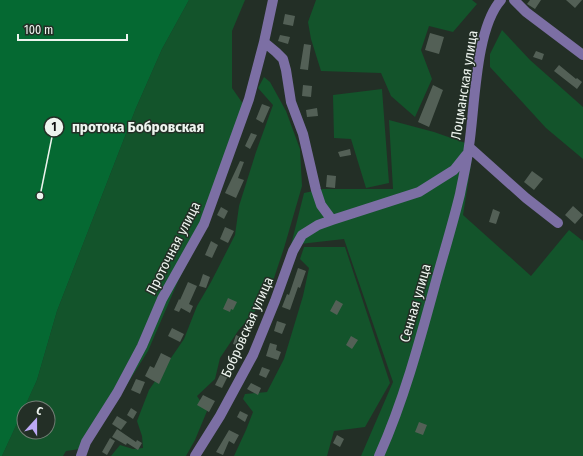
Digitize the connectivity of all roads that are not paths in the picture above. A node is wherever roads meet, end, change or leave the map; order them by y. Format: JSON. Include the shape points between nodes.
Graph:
{"nodes":[{"id":1,"x":272,"y":0,"type":"edge"},
{"id":2,"x":501,"y":0,"type":"edge"},
{"id":3,"x":514,"y":0,"type":"edge"},
{"id":4,"x":264,"y":42,"type":"junction"},
{"id":5,"x":583,"y":55,"type":"edge"},
{"id":6,"x":468,"y":150,"type":"junction"},
{"id":7,"x":332,"y":220,"type":"junction"},
{"id":8,"x":558,"y":223,"type":"dead end"},
{"id":9,"x":81,"y":456,"type":"edge"},
{"id":10,"x":195,"y":456,"type":"edge"},
{"id":11,"x":379,"y":456,"type":"edge"}],
"edges":[{"from":1,"to":4,"type":"street"},
{"from":2,"to":6,"type":"street","name":"Лоцманская улица","via":[[488,23],[482,44]]},
{"from":3,"to":5,"type":"street"},
{"from":4,"to":7,"type":"street","via":[[282,59],[291,102],[303,134],[314,186],[321,205]]},
{"from":4,"to":9,"type":"street","name":"Проточная улица","via":[[248,99],[204,224],[162,298],[142,346],[117,394],[86,442]]},
{"from":6,"to":7,"type":"street","name":"Бобровская улица","via":[[454,170],[419,192]]},
{"from":6,"to":8,"type":"street"},
{"from":6,"to":11,"type":"street","name":"Сенная улица","via":[[460,194],[425,323],[393,425]]},
{"from":7,"to":10,"type":"street","name":"Бобровская улица","via":[[310,230],[299,240],[253,355]]}]}
